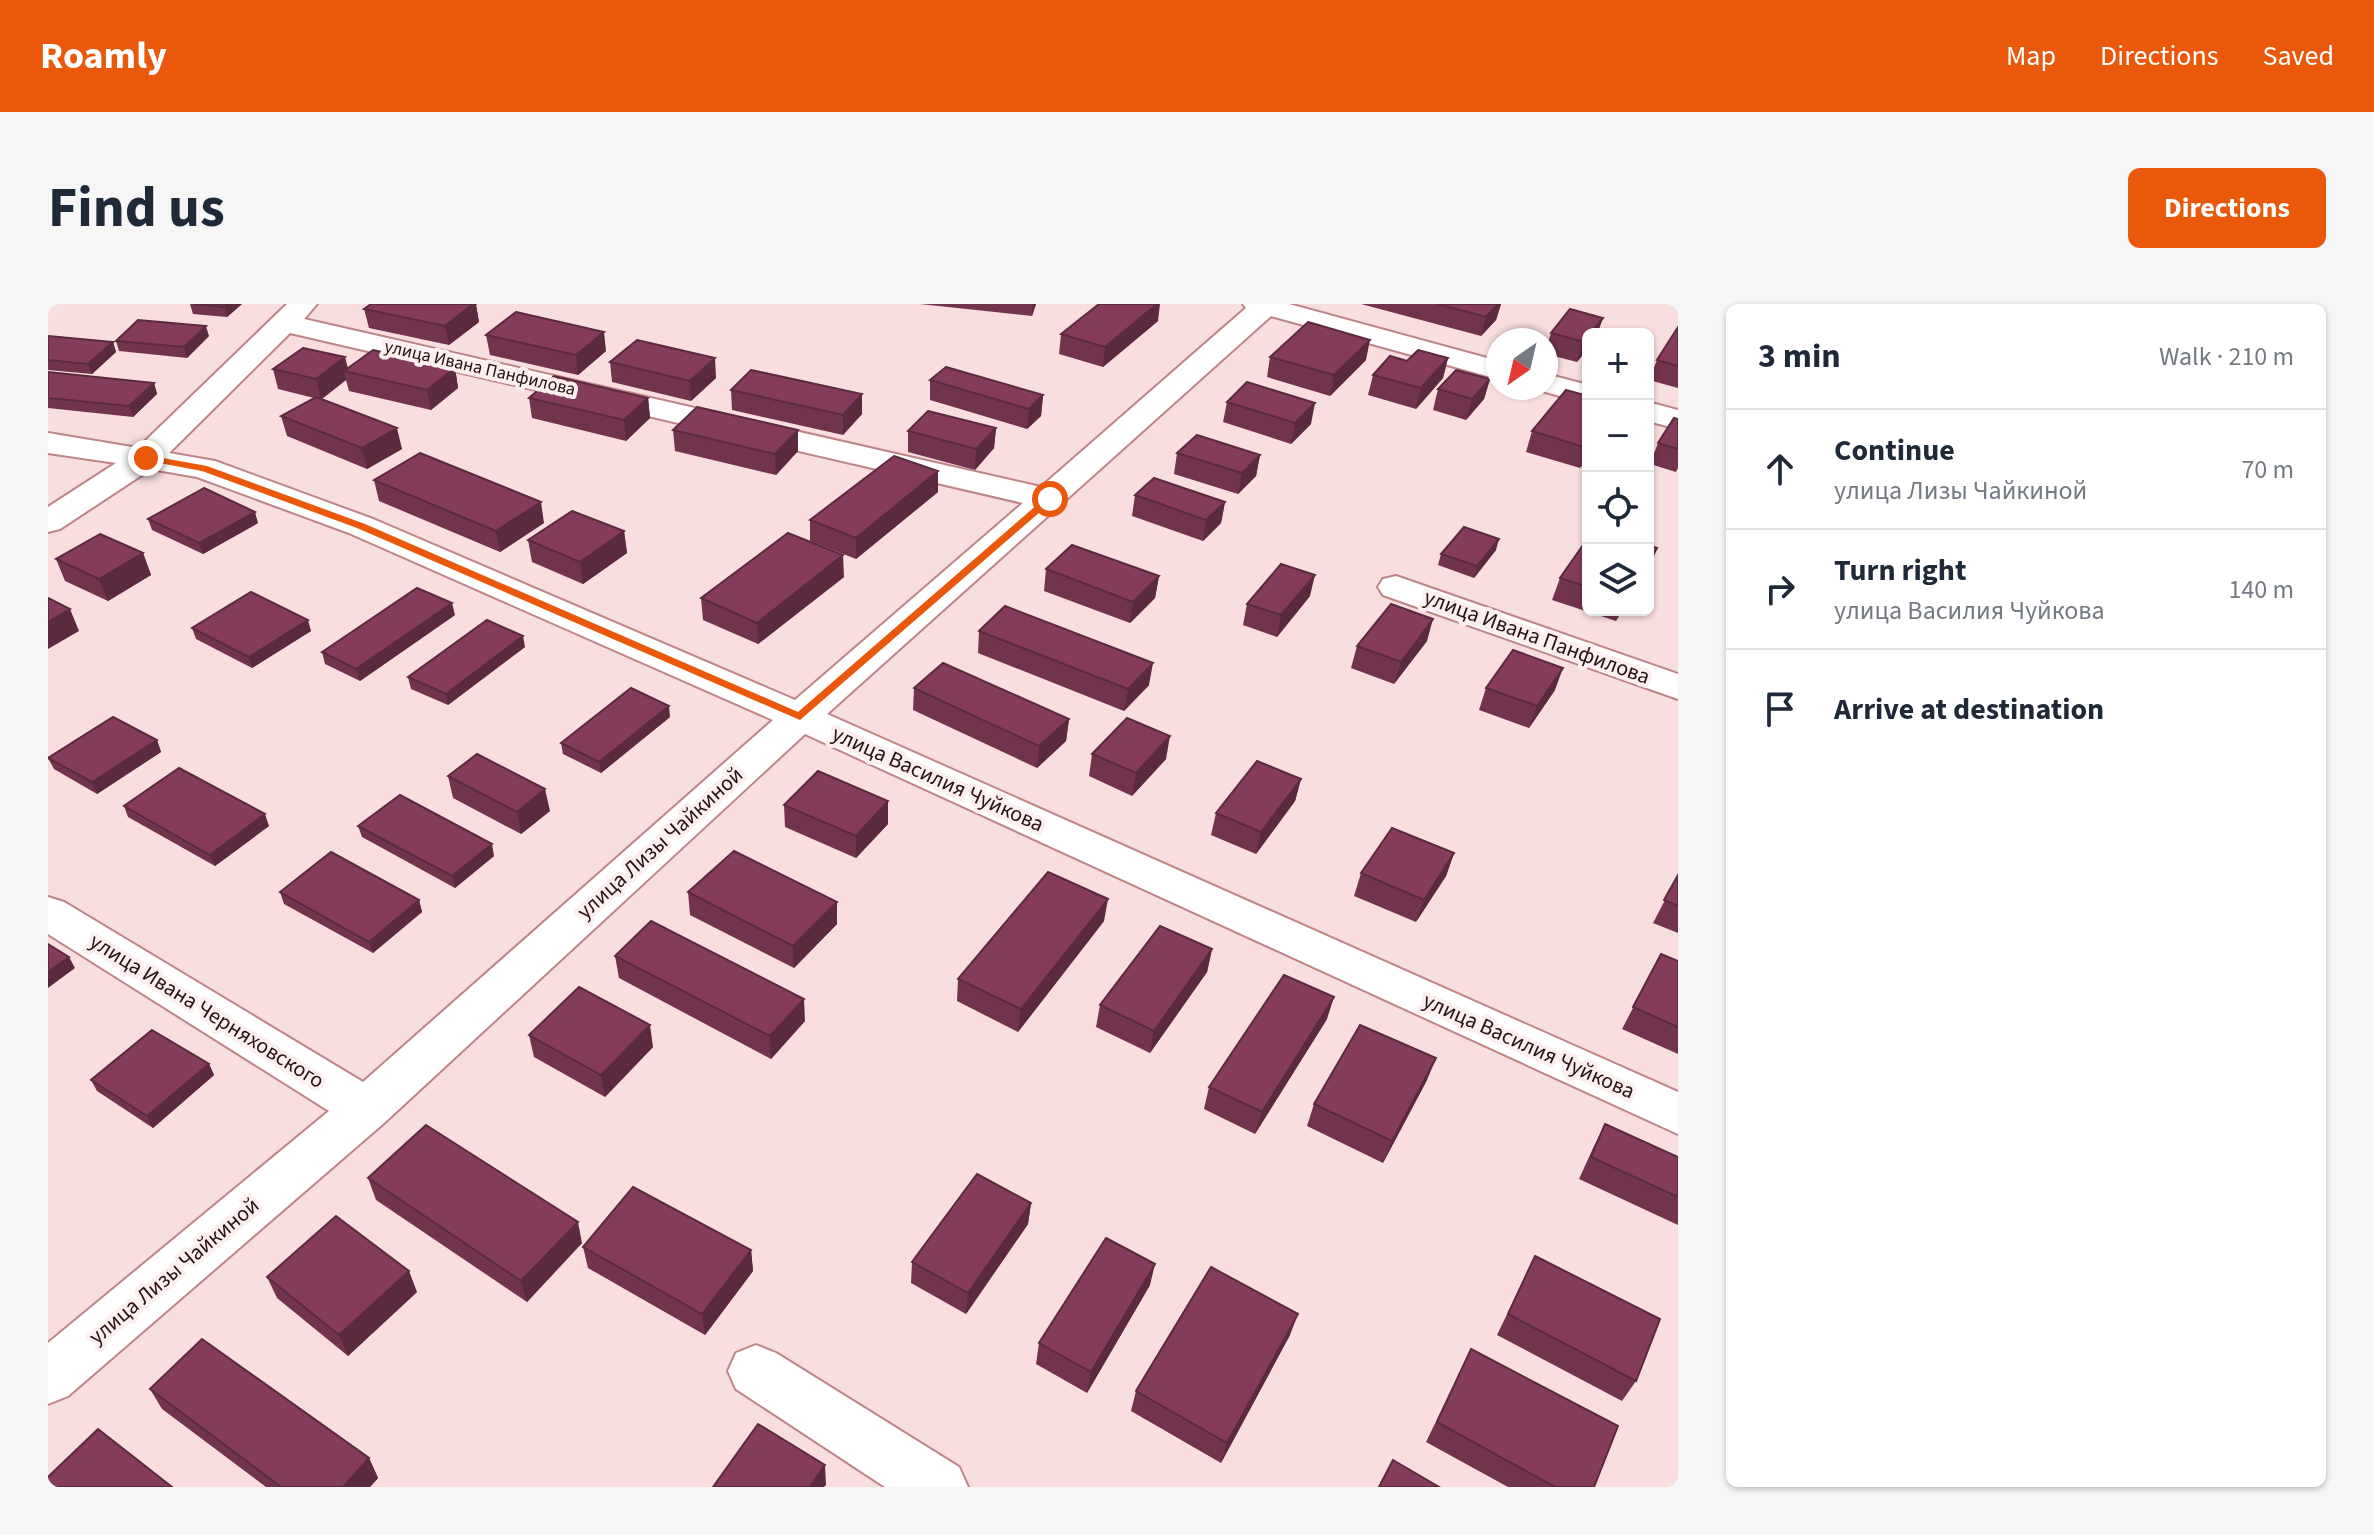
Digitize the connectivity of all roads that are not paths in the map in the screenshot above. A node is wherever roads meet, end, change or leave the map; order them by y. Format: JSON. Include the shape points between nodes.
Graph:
{"nodes":[{"id":1,"x":1264,"y":305,"type":"edge"},
{"id":2,"x":294,"y":314,"type":"edge"},
{"id":3,"x":1486,"y":367,"type":"edge"},
{"id":4,"x":1558,"y":386,"type":"edge"},
{"id":5,"x":1582,"y":393,"type":"edge"},
{"id":6,"x":1654,"y":413,"type":"edge"},
{"id":7,"x":1678,"y":420,"type":"edge"},
{"id":8,"x":48,"y":443,"type":"edge"},
{"id":9,"x":146,"y":458,"type":"junction"},
{"id":10,"x":1050,"y":499,"type":"junction"},
{"id":11,"x":48,"y":522,"type":"edge"},
{"id":12,"x":1396,"y":587,"type":"dead end"},
{"id":13,"x":1678,"y":687,"type":"edge"},
{"id":14,"x":800,"y":717,"type":"junction"},
{"id":15,"x":48,"y":913,"type":"edge"},
{"id":16,"x":366,"y":1109,"type":"junction"},
{"id":17,"x":1678,"y":1114,"type":"edge"},
{"id":18,"x":756,"y":1371,"type":"dead end"},
{"id":19,"x":48,"y":1378,"type":"edge"},
{"id":20,"x":938,"y":1487,"type":"edge"}],
"edges":[{"from":1,"to":3,"type":"street"},
{"from":1,"to":10,"type":"street","name":"улица Лизы Чайкиной"},
{"from":2,"to":9,"type":"street"},
{"from":2,"to":10,"type":"street","name":"улица Ивана Панфилова"},
{"from":4,"to":5,"type":"street"},
{"from":6,"to":7,"type":"street"},
{"from":8,"to":9,"type":"street","name":"улица Василия Чуйкова"},
{"from":9,"to":11,"type":"street"},
{"from":9,"to":14,"type":"street","name":"улица Василия Чуйкова","via":[[204,468],[361,526]]},
{"from":10,"to":14,"type":"street","name":"улица Лизы Чайкиной"},
{"from":12,"to":13,"type":"street","name":"улица Ивана Панфилова"},
{"from":14,"to":16,"type":"street","name":"улица Лизы Чайкиной"},
{"from":14,"to":17,"type":"street","name":"улица Василия Чуйкова"},
{"from":15,"to":16,"type":"street","name":"улица Ивана Черняховского"},
{"from":16,"to":19,"type":"street","name":"улица Лизы Чайкиной"},
{"from":18,"to":20,"type":"street"}]}
